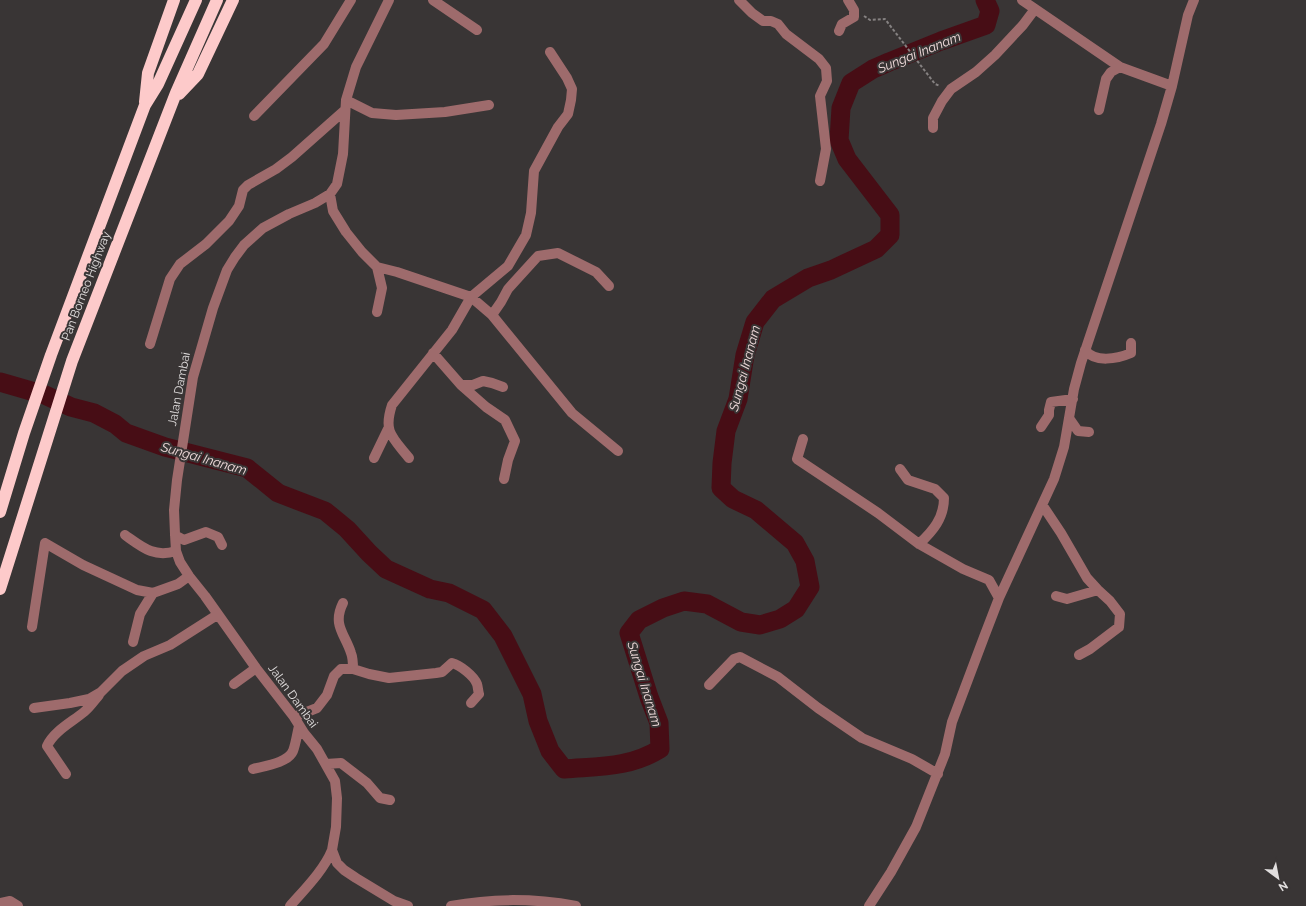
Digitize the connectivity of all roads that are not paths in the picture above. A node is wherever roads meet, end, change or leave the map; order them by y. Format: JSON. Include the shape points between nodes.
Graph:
{"nodes":[{"id":1,"x":174,"y":0,"type":"edge"},
{"id":2,"x":196,"y":0,"type":"edge"},
{"id":3,"x":217,"y":0,"type":"edge"},
{"id":4,"x":233,"y":0,"type":"edge"},
{"id":5,"x":351,"y":0,"type":"edge"},
{"id":6,"x":389,"y":0,"type":"edge"},
{"id":7,"x":432,"y":0,"type":"edge"},
{"id":8,"x":740,"y":0,"type":"edge"},
{"id":9,"x":848,"y":0,"type":"edge"},
{"id":10,"x":1022,"y":0,"type":"edge"},
{"id":11,"x":1194,"y":0,"type":"edge"},
{"id":12,"x":1035,"y":9,"type":"junction"},
{"id":13,"x":477,"y":30,"type":"dead end"},
{"id":14,"x":839,"y":31,"type":"dead end"},
{"id":15,"x":550,"y":52,"type":"dead end"},
{"id":16,"x":1120,"y":67,"type":"junction"},
{"id":17,"x":1172,"y":86,"type":"junction"},
{"id":18,"x":174,"y":97,"type":"junction"},
{"id":19,"x":144,"y":105,"type":"junction"},
{"id":20,"x":345,"y":105,"type":"junction"},
{"id":21,"x":489,"y":105,"type":"dead end"},
{"id":22,"x":1099,"y":110,"type":"dead end"},
{"id":23,"x":254,"y":116,"type":"dead end"},
{"id":24,"x":933,"y":128,"type":"dead end"},
{"id":25,"x":820,"y":181,"type":"dead end"},
{"id":26,"x":330,"y":194,"type":"junction"},
{"id":27,"x":377,"y":267,"type":"junction"},
{"id":28,"x":609,"y":286,"type":"dead end"},
{"id":29,"x":471,"y":296,"type":"junction"},
{"id":30,"x":376,"y":312,"type":"dead end"},
{"id":31,"x":492,"y":315,"type":"junction"},
{"id":32,"x":1130,"y":343,"type":"dead end"},
{"id":33,"x":150,"y":344,"type":"dead end"},
{"id":34,"x":1085,"y":350,"type":"junction"},
{"id":35,"x":433,"y":354,"type":"junction"},
{"id":36,"x":461,"y":385,"type":"junction"},
{"id":37,"x":503,"y":388,"type":"dead end"},
{"id":38,"x":1073,"y":399,"type":"junction"},
{"id":39,"x":1069,"y":418,"type":"junction"},
{"id":40,"x":1041,"y":427,"type":"dead end"},
{"id":41,"x":388,"y":429,"type":"junction"},
{"id":42,"x":1090,"y":432,"type":"dead end"},
{"id":43,"x":803,"y":439,"type":"dead end"},
{"id":44,"x":618,"y":451,"type":"dead end"},
{"id":45,"x":374,"y":458,"type":"dead end"},
{"id":46,"x":409,"y":458,"type":"dead end"},
{"id":47,"x":900,"y":469,"type":"dead end"},
{"id":48,"x":504,"y":480,"type":"dead end"},
{"id":49,"x":1043,"y":506,"type":"junction"},
{"id":50,"x":0,"y":512,"type":"edge"},
{"id":51,"x":124,"y":535,"type":"dead end"},
{"id":52,"x":175,"y":535,"type":"junction"},
{"id":53,"x":919,"y":544,"type":"junction"},
{"id":54,"x":222,"y":545,"type":"dead end"},
{"id":55,"x":176,"y":551,"type":"junction"},
{"id":56,"x":188,"y":576,"type":"junction"},
{"id":57,"x":0,"y":589,"type":"edge"},
{"id":58,"x":1098,"y":590,"type":"junction"},
{"id":59,"x":153,"y":593,"type":"junction"},
{"id":60,"x":1056,"y":596,"type":"dead end"},
{"id":61,"x":999,"y":598,"type":"junction"},
{"id":62,"x":343,"y":603,"type":"dead end"},
{"id":63,"x":217,"y":615,"type":"junction"},
{"id":64,"x":32,"y":627,"type":"dead end"},
{"id":65,"x":133,"y":642,"type":"dead end"},
{"id":66,"x":1079,"y":655,"type":"dead end"},
{"id":67,"x":256,"y":668,"type":"junction"},
{"id":68,"x":353,"y":669,"type":"junction"},
{"id":69,"x":234,"y":684,"type":"dead end"},
{"id":70,"x":709,"y":685,"type":"dead end"},
{"id":71,"x":101,"y":692,"type":"junction"},
{"id":72,"x":471,"y":703,"type":"dead end"},
{"id":73,"x":34,"y":708,"type":"dead end"},
{"id":74,"x":296,"y":722,"type":"junction"},
{"id":75,"x":326,"y":764,"type":"junction"},
{"id":76,"x":253,"y":769,"type":"dead end"},
{"id":77,"x":66,"y":774,"type":"dead end"},
{"id":78,"x":938,"y":774,"type":"junction"},
{"id":79,"x":390,"y":800,"type":"dead end"},
{"id":80,"x":332,"y":850,"type":"junction"},
{"id":81,"x":495,"y":899,"type":"junction"},
{"id":82,"x":0,"y":903,"type":"edge"},
{"id":83,"x":395,"y":904,"type":"edge"},
{"id":84,"x":18,"y":906,"type":"edge"},
{"id":85,"x":290,"y":906,"type":"edge"},
{"id":86,"x":408,"y":906,"type":"edge"},
{"id":87,"x":451,"y":906,"type":"edge"},
{"id":88,"x":508,"y":906,"type":"edge"},
{"id":89,"x":576,"y":906,"type":"edge"},
{"id":90,"x":869,"y":906,"type":"edge"}],
"edges":[{"from":1,"to":19,"type":"highway","via":[[148,73]]},
{"from":2,"to":19,"type":"highway","name":"Pan Borneo Highway","via":[[158,84]]},
{"from":3,"to":18,"type":"highway","name":"Pan Borneo Highway"},
{"from":4,"to":18,"type":"highway","via":[[198,74]]},
{"from":5,"to":23,"type":"street","via":[[324,44]]},
{"from":6,"to":20,"type":"street","via":[[356,67]]},
{"from":7,"to":13,"type":"street"},
{"from":8,"to":25,"type":"street","via":[[763,21],[778,24],[826,68],[827,81],[820,96],[826,149]]},
{"from":9,"to":14,"type":"street","via":[[854,10],[854,17],[842,24]]},
{"from":10,"to":12,"type":"street"},
{"from":11,"to":17,"type":"street","via":[[1188,15]]},
{"from":12,"to":16,"type":"street"},
{"from":12,"to":24,"type":"street","via":[[995,55],[951,89],[933,118]]},
{"from":15,"to":29,"type":"street","via":[[572,89],[568,114],[534,171],[531,213],[526,235],[508,266]]},
{"from":16,"to":17,"type":"street"},
{"from":16,"to":22,"type":"street","via":[[1111,72],[1106,79]]},
{"from":17,"to":34,"type":"street"},
{"from":18,"to":57,"type":"highway","name":"Pan Borneo Highway","via":[[72,361]]},
{"from":19,"to":50,"type":"highway","name":"Pan Borneo Highway","via":[[51,354]]},
{"from":20,"to":21,"type":"street","via":[[372,113],[396,115],[445,112]]},
{"from":20,"to":26,"type":"street","via":[[340,174]]},
{"from":20,"to":33,"type":"street","via":[[292,157],[248,186],[229,221],[206,244],[180,264],[170,279]]},
{"from":26,"to":27,"type":"street","via":[[333,211],[346,232]]},
{"from":26,"to":52,"type":"street","name":"Jalan Dambai","via":[[263,228],[244,244],[227,270],[212,308],[192,377],[177,480]]},
{"from":27,"to":29,"type":"street"},
{"from":27,"to":30,"type":"street","via":[[382,288]]},
{"from":28,"to":31,"type":"street","via":[[596,272],[558,253],[538,256],[508,288]]},
{"from":29,"to":31,"type":"street"},
{"from":29,"to":35,"type":"street","via":[[452,330]]},
{"from":31,"to":44,"type":"street","via":[[572,413]]},
{"from":32,"to":34,"type":"street","via":[[1130,353],[1124,356],[1099,359],[1088,355]]},
{"from":34,"to":38,"type":"street"},
{"from":35,"to":36,"type":"street"},
{"from":35,"to":41,"type":"street","via":[[392,405]]},
{"from":36,"to":37,"type":"street","via":[[473,386],[482,381]]},
{"from":36,"to":48,"type":"street","via":[[505,420],[515,441]]},
{"from":38,"to":39,"type":"street"},
{"from":38,"to":40,"type":"street","via":[[1051,402],[1049,415]]},
{"from":39,"to":42,"type":"street","via":[[1078,431]]},
{"from":39,"to":49,"type":"street","via":[[1064,447]]},
{"from":41,"to":45,"type":"street"},
{"from":41,"to":46,"type":"street"},
{"from":43,"to":53,"type":"street","via":[[797,459]]},
{"from":47,"to":53,"type":"street","via":[[908,480],[934,489],[944,498],[941,518],[932,532]]},
{"from":49,"to":58,"type":"street","via":[[1087,578]]},
{"from":49,"to":61,"type":"street"},
{"from":51,"to":55,"type":"street","via":[[147,550],[168,553]]},
{"from":52,"to":54,"type":"street","via":[[184,540],[206,532],[218,537]]},
{"from":52,"to":55,"type":"street","name":"Jalan Dambai"},
{"from":53,"to":61,"type":"street","via":[[963,569],[989,580]]},
{"from":55,"to":56,"type":"street","name":"Jalan Dambai"},
{"from":56,"to":59,"type":"street","via":[[178,584]]},
{"from":56,"to":63,"type":"street","name":"Jalan Dambai"},
{"from":58,"to":60,"type":"street","via":[[1067,599]]},
{"from":58,"to":66,"type":"street","via":[[1120,614],[1119,627]]},
{"from":59,"to":64,"type":"street","via":[[128,586],[83,565],[45,543]]},
{"from":59,"to":65,"type":"street","via":[[140,614]]},
{"from":61,"to":78,"type":"street","via":[[952,722]]},
{"from":62,"to":68,"type":"street","via":[[338,612],[340,631],[352,655]]},
{"from":63,"to":67,"type":"street","name":"Jalan Dambai"},
{"from":63,"to":71,"type":"street","via":[[170,644],[144,656],[122,671]]},
{"from":67,"to":69,"type":"street"},
{"from":67,"to":74,"type":"street","name":"Jalan Dambai"},
{"from":68,"to":72,"type":"street","via":[[389,678],[442,672],[452,663],[456,664],[477,684],[478,694]]},
{"from":68,"to":74,"type":"street","via":[[341,669],[334,676],[327,695],[317,708]]},
{"from":70,"to":78,"type":"street","via":[[734,659],[740,657],[778,677],[862,738]]},
{"from":71,"to":73,"type":"street","via":[[89,699],[70,704]]},
{"from":71,"to":77,"type":"street","via":[[93,703],[47,746]]},
{"from":74,"to":75,"type":"street","name":"Jalan Dambai"},
{"from":74,"to":76,"type":"street","via":[[293,753],[283,760]]},
{"from":75,"to":79,"type":"street","via":[[341,763],[367,783],[380,798]]},
{"from":75,"to":80,"type":"street","name":"Jalan Dambai","via":[[335,781],[337,798]]},
{"from":78,"to":90,"type":"street","via":[[916,827]]},
{"from":80,"to":83,"type":"street","via":[[337,863],[344,870]]},
{"from":80,"to":85,"type":"street","via":[[329,858]]},
{"from":81,"to":87,"type":"street"},
{"from":81,"to":88,"type":"street"},
{"from":81,"to":89,"type":"street","via":[[552,901]]},
{"from":82,"to":84,"type":"street","via":[[10,901]]},
{"from":83,"to":86,"type":"street"}]}
